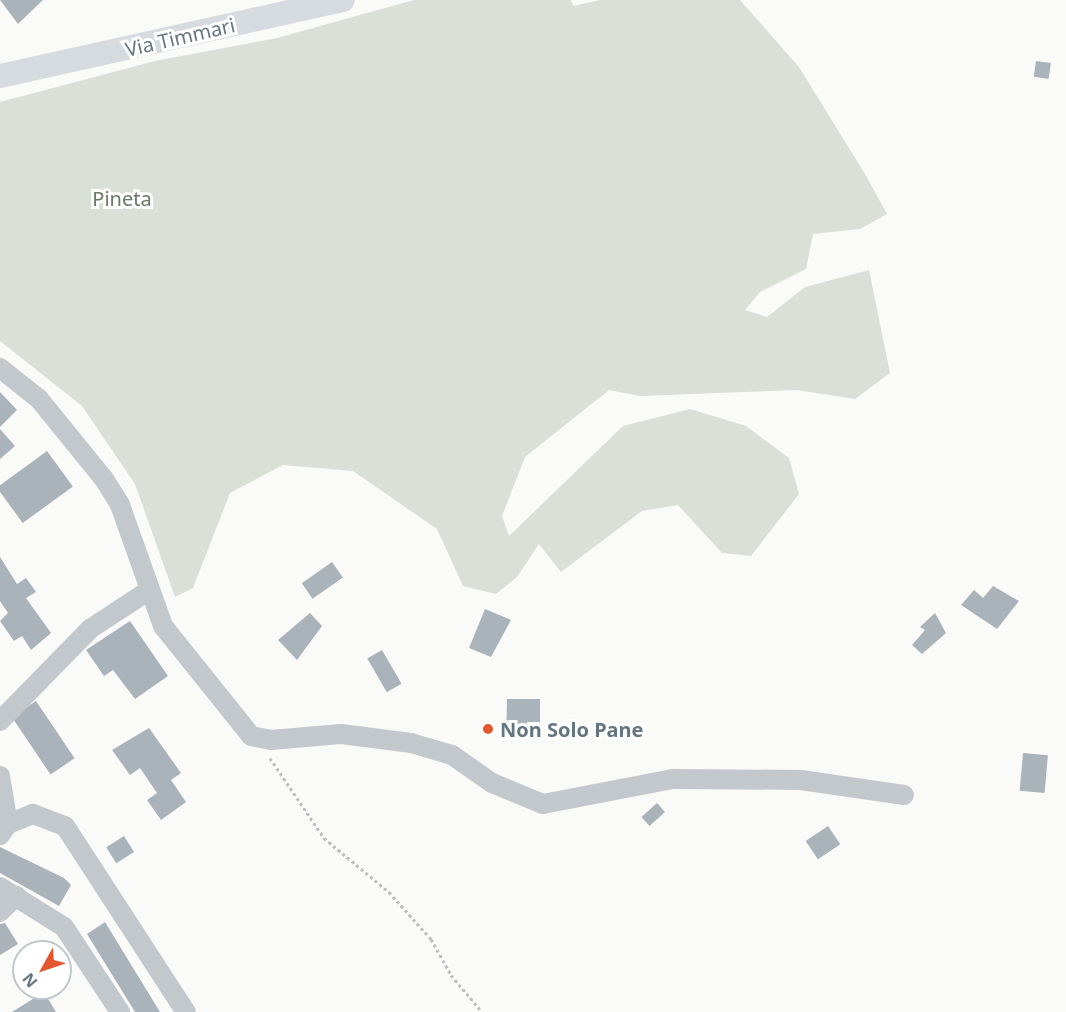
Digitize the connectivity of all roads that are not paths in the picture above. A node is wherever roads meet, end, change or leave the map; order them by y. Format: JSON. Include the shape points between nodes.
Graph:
{"nodes":[{"id":1,"x":343,"y":0,"type":"edge"},
{"id":2,"x":270,"y":9,"type":"edge"},
{"id":3,"x":6,"y":72,"type":"edge"},
{"id":4,"x":1,"y":371,"type":"edge"},
{"id":5,"x":148,"y":591,"type":"junction"},
{"id":6,"x":0,"y":721,"type":"edge"},
{"id":7,"x":0,"y":776,"type":"edge"},
{"id":8,"x":903,"y":795,"type":"dead end"},
{"id":9,"x":4,"y":830,"type":"edge"},
{"id":10,"x":8,"y":892,"type":"edge"},
{"id":11,"x":0,"y":912,"type":"edge"},
{"id":12,"x":118,"y":1011,"type":"edge"},
{"id":13,"x":186,"y":1012,"type":"edge"}],
"edges":[{"from":1,"to":2,"type":"main road","name":"Via Timmari"},
{"from":2,"to":3,"type":"main road","name":"Via Timmari"},
{"from":4,"to":5,"type":"street","via":[[39,399],[104,478],[120,505]]},
{"from":5,"to":6,"type":"street","via":[[90,629]]},
{"from":5,"to":8,"type":"street","via":[[174,644],[250,736],[271,740],[341,734],[411,744],[453,755],[492,783],[543,804],[673,780],[801,780]]},
{"from":7,"to":9,"type":"street"},
{"from":9,"to":13,"type":"street","via":[[33,814],[65,826]]},
{"from":10,"to":11,"type":"street"},
{"from":10,"to":12,"type":"street","via":[[64,927]]}]}
